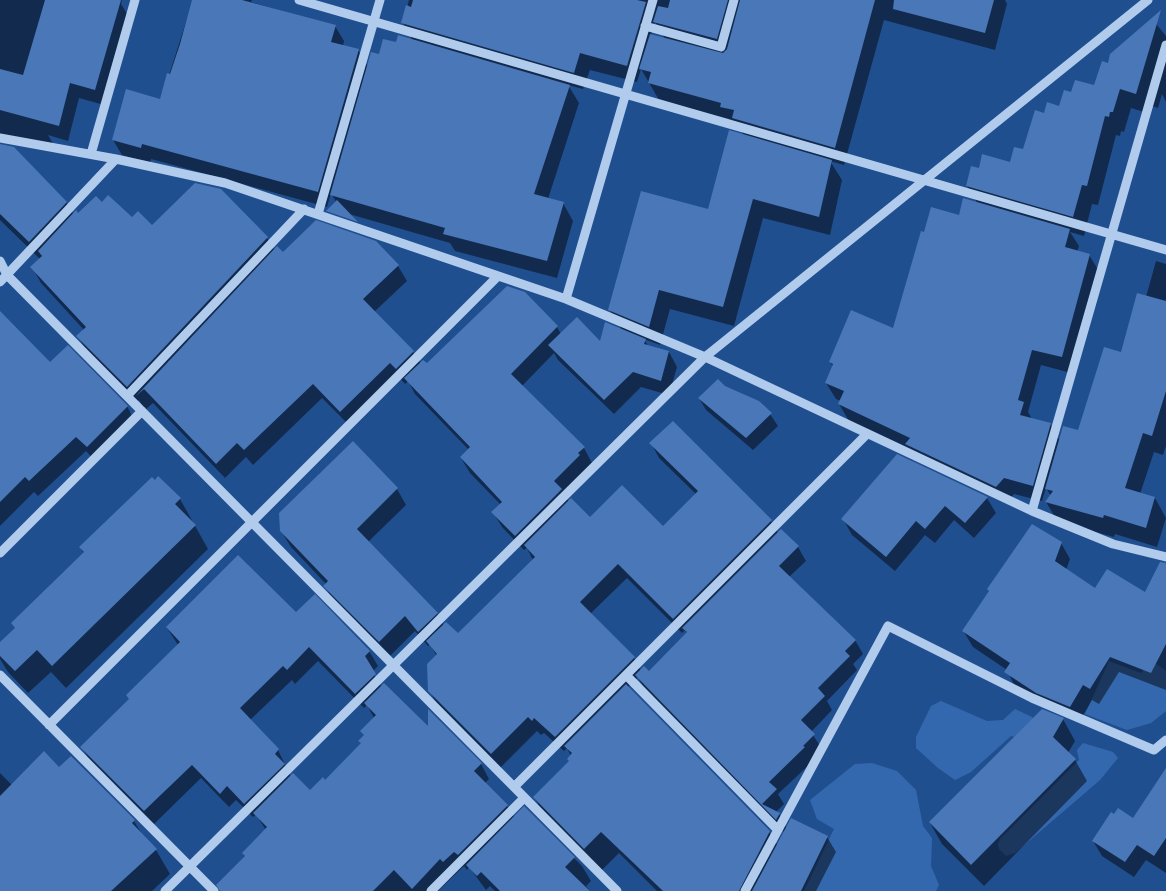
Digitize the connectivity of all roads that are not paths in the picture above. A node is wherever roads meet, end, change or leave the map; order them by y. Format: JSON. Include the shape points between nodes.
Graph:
{"nodes":[{"id":1,"x":135,"y":0,"type":"edge"},
{"id":2,"x":299,"y":0,"type":"edge"},
{"id":3,"x":380,"y":0,"type":"edge"},
{"id":4,"x":653,"y":0,"type":"edge"},
{"id":5,"x":734,"y":0,"type":"edge"},
{"id":6,"x":1148,"y":0,"type":"edge"},
{"id":7,"x":374,"y":22,"type":"junction"},
{"id":8,"x":645,"y":26,"type":"junction"},
{"id":9,"x":1166,"y":45,"type":"edge"},
{"id":10,"x":625,"y":95,"type":"junction"},
{"id":11,"x":0,"y":138,"type":"edge"},
{"id":12,"x":91,"y":154,"type":"junction"},
{"id":13,"x":116,"y":159,"type":"junction"},
{"id":14,"x":924,"y":181,"type":"junction"},
{"id":15,"x":304,"y":210,"type":"junction"},
{"id":16,"x":318,"y":214,"type":"junction"},
{"id":17,"x":1111,"y":236,"type":"junction"},
{"id":18,"x":1166,"y":250,"type":"edge"},
{"id":19,"x":0,"y":261,"type":"edge"},
{"id":20,"x":7,"y":275,"type":"junction"},
{"id":21,"x":498,"y":276,"type":"junction"},
{"id":22,"x":0,"y":282,"type":"edge"},
{"id":23,"x":566,"y":299,"type":"junction"},
{"id":24,"x":705,"y":357,"type":"junction"},
{"id":25,"x":127,"y":396,"type":"junction"},
{"id":26,"x":142,"y":411,"type":"junction"},
{"id":27,"x":867,"y":434,"type":"junction"},
{"id":28,"x":1032,"y":512,"type":"junction"},
{"id":29,"x":252,"y":522,"type":"junction"},
{"id":30,"x":0,"y":553,"type":"edge"},
{"id":31,"x":1166,"y":557,"type":"edge"},
{"id":32,"x":393,"y":666,"type":"junction"},
{"id":33,"x":0,"y":675,"type":"edge"},
{"id":34,"x":626,"y":675,"type":"junction"},
{"id":35,"x":49,"y":724,"type":"junction"},
{"id":36,"x":1166,"y":740,"type":"edge"},
{"id":37,"x":514,"y":787,"type":"junction"},
{"id":38,"x":524,"y":798,"type":"junction"},
{"id":39,"x":777,"y":829,"type":"junction"},
{"id":40,"x":190,"y":866,"type":"junction"},
{"id":41,"x":165,"y":891,"type":"edge"},
{"id":42,"x":214,"y":891,"type":"edge"},
{"id":43,"x":430,"y":891,"type":"edge"},
{"id":44,"x":617,"y":891,"type":"edge"},
{"id":45,"x":745,"y":891,"type":"edge"}],
"edges":[{"from":1,"to":12,"type":"street"},
{"from":2,"to":7,"type":"street"},
{"from":3,"to":7,"type":"street"},
{"from":4,"to":8,"type":"street"},
{"from":5,"to":8,"type":"street","via":[[721,47]]},
{"from":6,"to":14,"type":"street"},
{"from":7,"to":10,"type":"street"},
{"from":7,"to":16,"type":"street"},
{"from":8,"to":10,"type":"street"},
{"from":9,"to":17,"type":"street"},
{"from":10,"to":14,"type":"street"},
{"from":10,"to":23,"type":"street"},
{"from":11,"to":12,"type":"street"},
{"from":12,"to":13,"type":"street"},
{"from":13,"to":15,"type":"street","via":[[225,183]]},
{"from":13,"to":20,"type":"street"},
{"from":14,"to":17,"type":"street"},
{"from":14,"to":24,"type":"street"},
{"from":15,"to":16,"type":"street"},
{"from":15,"to":25,"type":"street"},
{"from":16,"to":21,"type":"street"},
{"from":17,"to":18,"type":"street"},
{"from":17,"to":28,"type":"street"},
{"from":19,"to":20,"type":"street"},
{"from":20,"to":22,"type":"street"},
{"from":20,"to":25,"type":"street"},
{"from":21,"to":23,"type":"street"},
{"from":21,"to":29,"type":"street"},
{"from":23,"to":24,"type":"street"},
{"from":24,"to":27,"type":"street"},
{"from":24,"to":32,"type":"street"},
{"from":25,"to":26,"type":"street"},
{"from":26,"to":29,"type":"street"},
{"from":26,"to":30,"type":"street"},
{"from":27,"to":28,"type":"street"},
{"from":27,"to":34,"type":"street"},
{"from":28,"to":31,"type":"street","via":[[1113,544]]},
{"from":29,"to":32,"type":"street"},
{"from":29,"to":35,"type":"street"},
{"from":32,"to":37,"type":"street"},
{"from":32,"to":40,"type":"street"},
{"from":33,"to":35,"type":"street"},
{"from":34,"to":37,"type":"street"},
{"from":34,"to":39,"type":"street"},
{"from":35,"to":40,"type":"street"},
{"from":36,"to":39,"type":"street","via":[[1154,750],[1032,698],[888,626]]},
{"from":37,"to":38,"type":"street"},
{"from":38,"to":43,"type":"street"},
{"from":38,"to":44,"type":"street"},
{"from":39,"to":45,"type":"street"},
{"from":40,"to":41,"type":"street"},
{"from":40,"to":42,"type":"street"}]}
